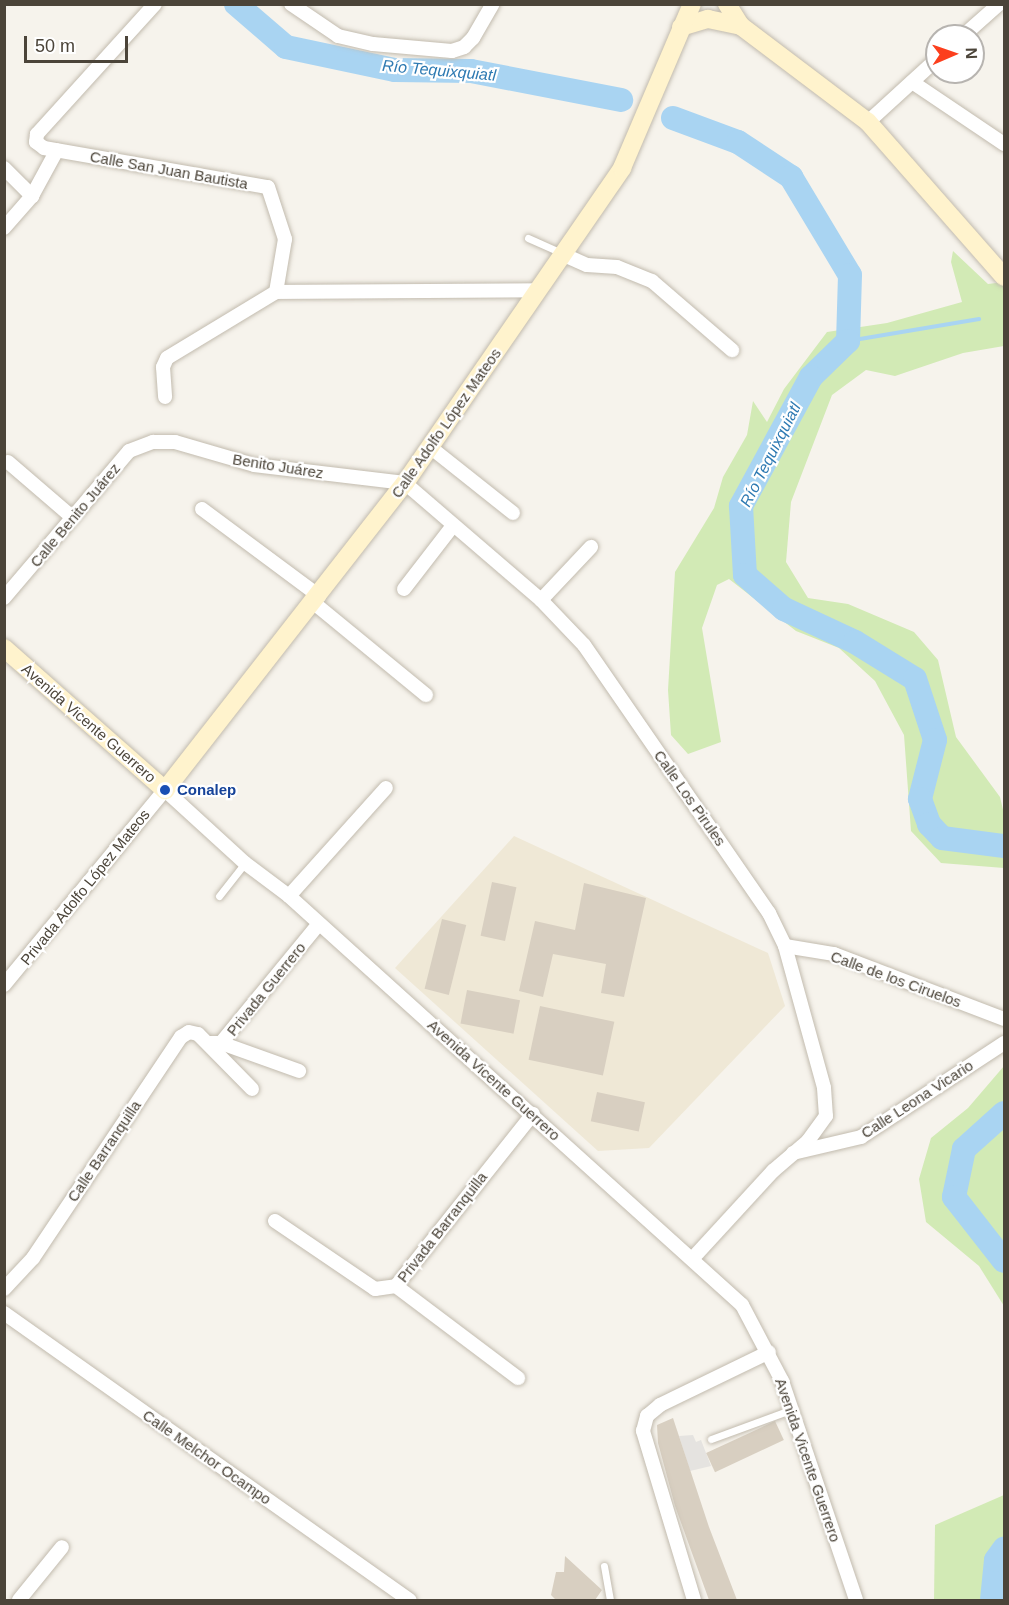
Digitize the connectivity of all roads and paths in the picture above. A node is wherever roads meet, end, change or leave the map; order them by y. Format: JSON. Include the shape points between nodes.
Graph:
{"nodes":[{"id":1,"x":155,"y":4,"type":"edge"},
{"id":2,"x":291,"y":4,"type":"edge"},
{"id":3,"x":493,"y":4,"type":"edge"},
{"id":4,"x":692,"y":4,"type":"edge"},
{"id":5,"x":727,"y":4,"type":"edge"},
{"id":6,"x":999,"y":4,"type":"edge"},
{"id":7,"x":976,"y":24,"type":"edge"},
{"id":8,"x":741,"y":26,"type":"junction"},
{"id":9,"x":681,"y":27,"type":"junction"},
{"id":10,"x":925,"y":70,"type":"edge"},
{"id":11,"x":912,"y":82,"type":"junction"},
{"id":12,"x":868,"y":122,"type":"junction"},
{"id":13,"x":1005,"y":144,"type":"edge"},
{"id":14,"x":57,"y":150,"type":"junction"},
{"id":15,"x":4,"y":168,"type":"edge"},
{"id":16,"x":32,"y":196,"type":"junction"},
{"id":17,"x":4,"y":228,"type":"edge"},
{"id":18,"x":528,"y":238,"type":"dead end"},
{"id":19,"x":562,"y":254,"type":"junction"},
{"id":20,"x":1005,"y":277,"type":"edge"},
{"id":21,"x":537,"y":290,"type":"junction"},
{"id":22,"x":276,"y":292,"type":"junction"},
{"id":23,"x":732,"y":350,"type":"dead end"},
{"id":24,"x":165,"y":397,"type":"dead end"},
{"id":25,"x":153,"y":442,"type":"joint"},
{"id":26,"x":430,"y":447,"type":"junction"},
{"id":27,"x":8,"y":462,"type":"dead end"},
{"id":28,"x":405,"y":483,"type":"junction"},
{"id":29,"x":202,"y":509,"type":"dead end"},
{"id":30,"x":513,"y":513,"type":"dead end"},
{"id":31,"x":72,"y":518,"type":"junction"},
{"id":32,"x":452,"y":527,"type":"junction"},
{"id":33,"x":591,"y":547,"type":"dead end"},
{"id":34,"x":404,"y":589,"type":"dead end"},
{"id":35,"x":4,"y":598,"type":"edge"},
{"id":36,"x":316,"y":599,"type":"junction"},
{"id":37,"x":541,"y":600,"type":"junction"},
{"id":38,"x":4,"y":648,"type":"edge"},
{"id":39,"x":426,"y":695,"type":"dead end"},
{"id":40,"x":386,"y":788,"type":"dead end"},
{"id":41,"x":165,"y":790,"type":"junction"},
{"id":42,"x":245,"y":863,"type":"junction"},
{"id":43,"x":219,"y":896,"type":"dead end"},
{"id":44,"x":290,"y":896,"type":"junction"},
{"id":45,"x":318,"y":925,"type":"junction"},
{"id":46,"x":785,"y":946,"type":"junction"},
{"id":47,"x":4,"y":985,"type":"edge"},
{"id":48,"x":1005,"y":1019,"type":"edge"},
{"id":49,"x":215,"y":1043,"type":"junction"},
{"id":50,"x":1005,"y":1044,"type":"edge"},
{"id":51,"x":299,"y":1071,"type":"dead end"},
{"id":52,"x":252,"y":1089,"type":"dead end"},
{"id":53,"x":533,"y":1114,"type":"junction"},
{"id":54,"x":791,"y":1154,"type":"junction"},
{"id":55,"x":275,"y":1221,"type":"dead end"},
{"id":56,"x":693,"y":1258,"type":"junction"},
{"id":57,"x":396,"y":1286,"type":"junction"},
{"id":58,"x":4,"y":1288,"type":"edge"},
{"id":59,"x":4,"y":1313,"type":"edge"},
{"id":60,"x":769,"y":1353,"type":"junction"},
{"id":61,"x":518,"y":1378,"type":"dead end"},
{"id":62,"x":792,"y":1409,"type":"junction"},
{"id":63,"x":711,"y":1439,"type":"dead end"},
{"id":64,"x":62,"y":1547,"type":"dead end"},
{"id":65,"x":604,"y":1566,"type":"dead end"},
{"id":66,"x":19,"y":1600,"type":"edge"},
{"id":67,"x":410,"y":1600,"type":"edge"},
{"id":68,"x":610,"y":1600,"type":"edge"},
{"id":69,"x":694,"y":1600,"type":"edge"},
{"id":70,"x":856,"y":1600,"type":"edge"}],
"edges":[{"from":1,"to":14,"type":"street","name":"Calle San Juan Bautista","via":[[37,134],[36,142]]},
{"from":2,"to":3,"type":"street","via":[[338,36],[373,44],[452,51],[464,47]]},
{"from":4,"to":9,"type":"main road","name":"Calle Adolfo López Mateos"},
{"from":5,"to":8,"type":"main road"},
{"from":6,"to":7,"type":"street"},
{"from":8,"to":9,"type":"main road","via":[[708,19]]},
{"from":8,"to":12,"type":"main road"},
{"from":9,"to":19,"type":"main road","name":"Calle Adolfo López Mateos","via":[[622,168]]},
{"from":10,"to":11,"type":"street"},
{"from":11,"to":12,"type":"street"},
{"from":11,"to":13,"type":"street"},
{"from":12,"to":20,"type":"main road"},
{"from":14,"to":16,"type":"street"},
{"from":14,"to":22,"type":"street","name":"Calle San Juan Bautista","via":[[268,187],[285,239]]},
{"from":15,"to":16,"type":"street"},
{"from":16,"to":17,"type":"street"},
{"from":18,"to":19,"type":"lane"},
{"from":19,"to":21,"type":"main road","name":"Calle Adolfo López Mateos"},
{"from":19,"to":23,"type":"street","via":[[587,265],[618,267],[651,281]]},
{"from":21,"to":22,"type":"street"},
{"from":21,"to":26,"type":"main road","name":"Calle Adolfo López Mateos"},
{"from":22,"to":24,"type":"street","via":[[167,358],[163,367]]},
{"from":25,"to":28,"type":"street","name":"Benito Juárez","via":[[176,442],[254,465]]},
{"from":25,"to":31,"type":"street","name":"Calle Benito Juárez","via":[[129,450]]},
{"from":26,"to":28,"type":"main road","name":"Calle Adolfo López Mateos"},
{"from":26,"to":30,"type":"street"},
{"from":27,"to":31,"type":"street"},
{"from":28,"to":32,"type":"street","name":"Calle Los Pirules"},
{"from":28,"to":36,"type":"main road","name":"Calle Adolfo López Mateos"},
{"from":29,"to":36,"type":"street"},
{"from":31,"to":35,"type":"street","name":"Calle Benito Juárez"},
{"from":32,"to":34,"type":"street"},
{"from":32,"to":37,"type":"street","name":"Calle Los Pirules"},
{"from":33,"to":37,"type":"street"},
{"from":36,"to":39,"type":"street"},
{"from":36,"to":41,"type":"main road","name":"Calle Adolfo López Mateos"},
{"from":37,"to":46,"type":"street","name":"Calle Los Pirules","via":[[584,645],[769,913]]},
{"from":38,"to":41,"type":"main road","name":"Avenida Vicente Guerrero"},
{"from":40,"to":44,"type":"street"},
{"from":41,"to":42,"type":"street","name":"Avenida Vicente Guerrero"},
{"from":41,"to":47,"type":"street","name":"Privada Adolfo López Mateos"},
{"from":42,"to":43,"type":"lane"},
{"from":42,"to":44,"type":"street","name":"Avenida Vicente Guerrero"},
{"from":44,"to":45,"type":"street","name":"Avenida Vicente Guerrero"},
{"from":45,"to":49,"type":"street","name":"Privada Guerrero"},
{"from":45,"to":53,"type":"street","name":"Avenida Vicente Guerrero"},
{"from":46,"to":48,"type":"street","name":"Calle de los Ciruelos","via":[[834,954]]},
{"from":46,"to":54,"type":"street","name":"Calle Los Pirules","via":[[824,1088],[826,1116],[808,1141]]},
{"from":49,"to":51,"type":"street"},
{"from":49,"to":52,"type":"street"},
{"from":49,"to":58,"type":"street","name":"Calle Barranquilla","via":[[189,1032],[181,1037],[33,1258]]},
{"from":50,"to":54,"type":"street","name":"Calle Leona Vicario","via":[[861,1137]]},
{"from":53,"to":56,"type":"street","name":"Avenida Vicente Guerrero"},
{"from":53,"to":57,"type":"street","name":"Privada Barranquilla"},
{"from":54,"to":56,"type":"street","name":"Calle Los Pirules"},
{"from":55,"to":57,"type":"street","name":"Privada Barranquilla","via":[[375,1289]]},
{"from":56,"to":60,"type":"street","name":"Avenida Vicente Guerrero","via":[[742,1305]]},
{"from":57,"to":61,"type":"street"},
{"from":59,"to":67,"type":"street","name":"Calle Melchor Ocampo"},
{"from":60,"to":62,"type":"street","name":"Avenida Vicente Guerrero"},
{"from":60,"to":69,"type":"street","via":[[647,1416],[643,1431]]},
{"from":62,"to":63,"type":"lane"},
{"from":62,"to":70,"type":"street","name":"Avenida Vicente Guerrero"},
{"from":64,"to":66,"type":"street"},
{"from":65,"to":68,"type":"lane"}]}
